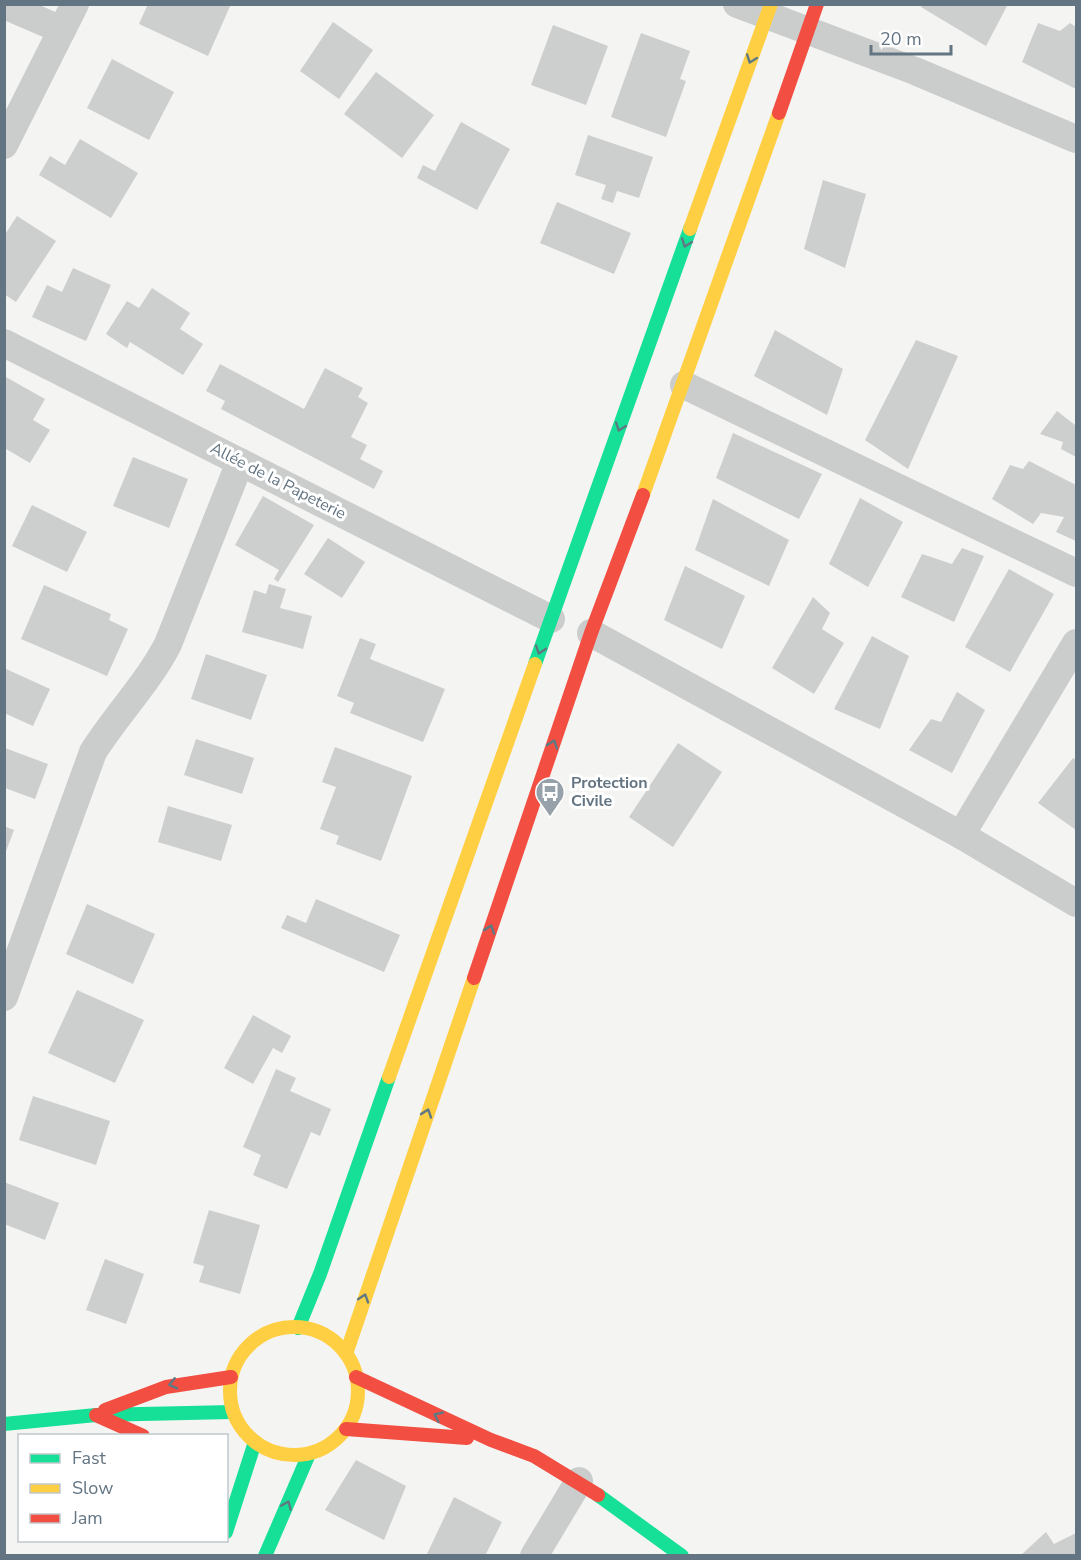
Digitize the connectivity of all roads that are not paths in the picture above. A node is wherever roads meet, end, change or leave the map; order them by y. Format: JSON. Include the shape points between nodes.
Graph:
{"nodes":[{"id":1,"x":75,"y":4,"type":"edge"},
{"id":2,"x":737,"y":4,"type":"edge"},
{"id":3,"x":4,"y":5,"type":"edge"},
{"id":4,"x":769,"y":10,"type":"edge"},
{"id":5,"x":813,"y":17,"type":"edge"},
{"id":6,"x":62,"y":30,"type":"junction"},
{"id":7,"x":1077,"y":139,"type":"edge"},
{"id":8,"x":4,"y":145,"type":"edge"},
{"id":9,"x":4,"y":343,"type":"edge"},
{"id":10,"x":684,"y":385,"type":"junction"},
{"id":11,"x":240,"y":462,"type":"junction"},
{"id":12,"x":1077,"y":573,"type":"edge"},
{"id":13,"x":551,"y":619,"type":"junction"},
{"id":14,"x":591,"y":633,"type":"junction"},
{"id":15,"x":1077,"y":643,"type":"edge"},
{"id":16,"x":961,"y":835,"type":"junction"},
{"id":17,"x":1077,"y":903,"type":"edge"},
{"id":18,"x":4,"y":997,"type":"edge"},
{"id":19,"x":298,"y":1328,"type":"junction"},
{"id":20,"x":346,"y":1354,"type":"junction"},
{"id":21,"x":231,"y":1377,"type":"junction"},
{"id":22,"x":356,"y":1377,"type":"junction"},
{"id":23,"x":232,"y":1412,"type":"junction"},
{"id":24,"x":96,"y":1414,"type":"junction"},
{"id":25,"x":4,"y":1424,"type":"edge"},
{"id":26,"x":346,"y":1429,"type":"junction"},
{"id":27,"x":139,"y":1434,"type":"edge"},
{"id":28,"x":491,"y":1440,"type":"junction"},
{"id":29,"x":255,"y":1442,"type":"junction"},
{"id":30,"x":309,"y":1454,"type":"junction"},
{"id":31,"x":579,"y":1481,"type":"junction"},
{"id":32,"x":228,"y":1526,"type":"edge"},
{"id":33,"x":265,"y":1556,"type":"edge"},
{"id":34,"x":534,"y":1556,"type":"edge"},
{"id":35,"x":682,"y":1556,"type":"edge"}],
"edges":[{"from":1,"to":6,"type":"street"},
{"from":2,"to":4,"type":"street"},
{"from":3,"to":6,"type":"street"},
{"from":4,"to":5,"type":"street"},
{"from":4,"to":13,"type":"main road","one_way":true},
{"from":5,"to":7,"type":"street"},
{"from":5,"to":10,"type":"main road"},
{"from":6,"to":8,"type":"street"},
{"from":9,"to":11,"type":"street","name":"Allée de la Papeterie"},
{"from":10,"to":12,"type":"street"},
{"from":10,"to":14,"type":"main road"},
{"from":11,"to":13,"type":"street","name":"Allée de la Papeterie"},
{"from":11,"to":18,"type":"street","via":[[165,652],[93,752]]},
{"from":13,"to":19,"type":"main road","one_way":true},
{"from":14,"to":16,"type":"street"},
{"from":20,"to":14,"type":"main road","one_way":true},
{"from":15,"to":16,"type":"street"},
{"from":16,"to":17,"type":"street"},
{"from":19,"to":20,"type":"main road","via":[[328,1337]]},
{"from":19,"to":21,"type":"main road","via":[[275,1329],[256,1339],[240,1355]]},
{"from":20,"to":22,"type":"main road"},
{"from":21,"to":23,"type":"main road"},
{"from":21,"to":24,"type":"main road","one_way":true,"via":[[150,1390]]},
{"from":22,"to":26,"type":"main road","via":[[357,1404]]},
{"from":28,"to":22,"type":"main road","one_way":true},
{"from":23,"to":24,"type":"main road"},
{"from":23,"to":29,"type":"main road"},
{"from":24,"to":25,"type":"main road"},
{"from":24,"to":27,"type":"main road"},
{"from":26,"to":28,"type":"main road"},
{"from":26,"to":30,"type":"main road","via":[[329,1445]]},
{"from":28,"to":31,"type":"main road","via":[[534,1456]]},
{"from":29,"to":30,"type":"main road","via":[[276,1453]]},
{"from":29,"to":32,"type":"main road"},
{"from":33,"to":30,"type":"main road","one_way":true},
{"from":31,"to":34,"type":"street"},
{"from":31,"to":35,"type":"main road"}]}
